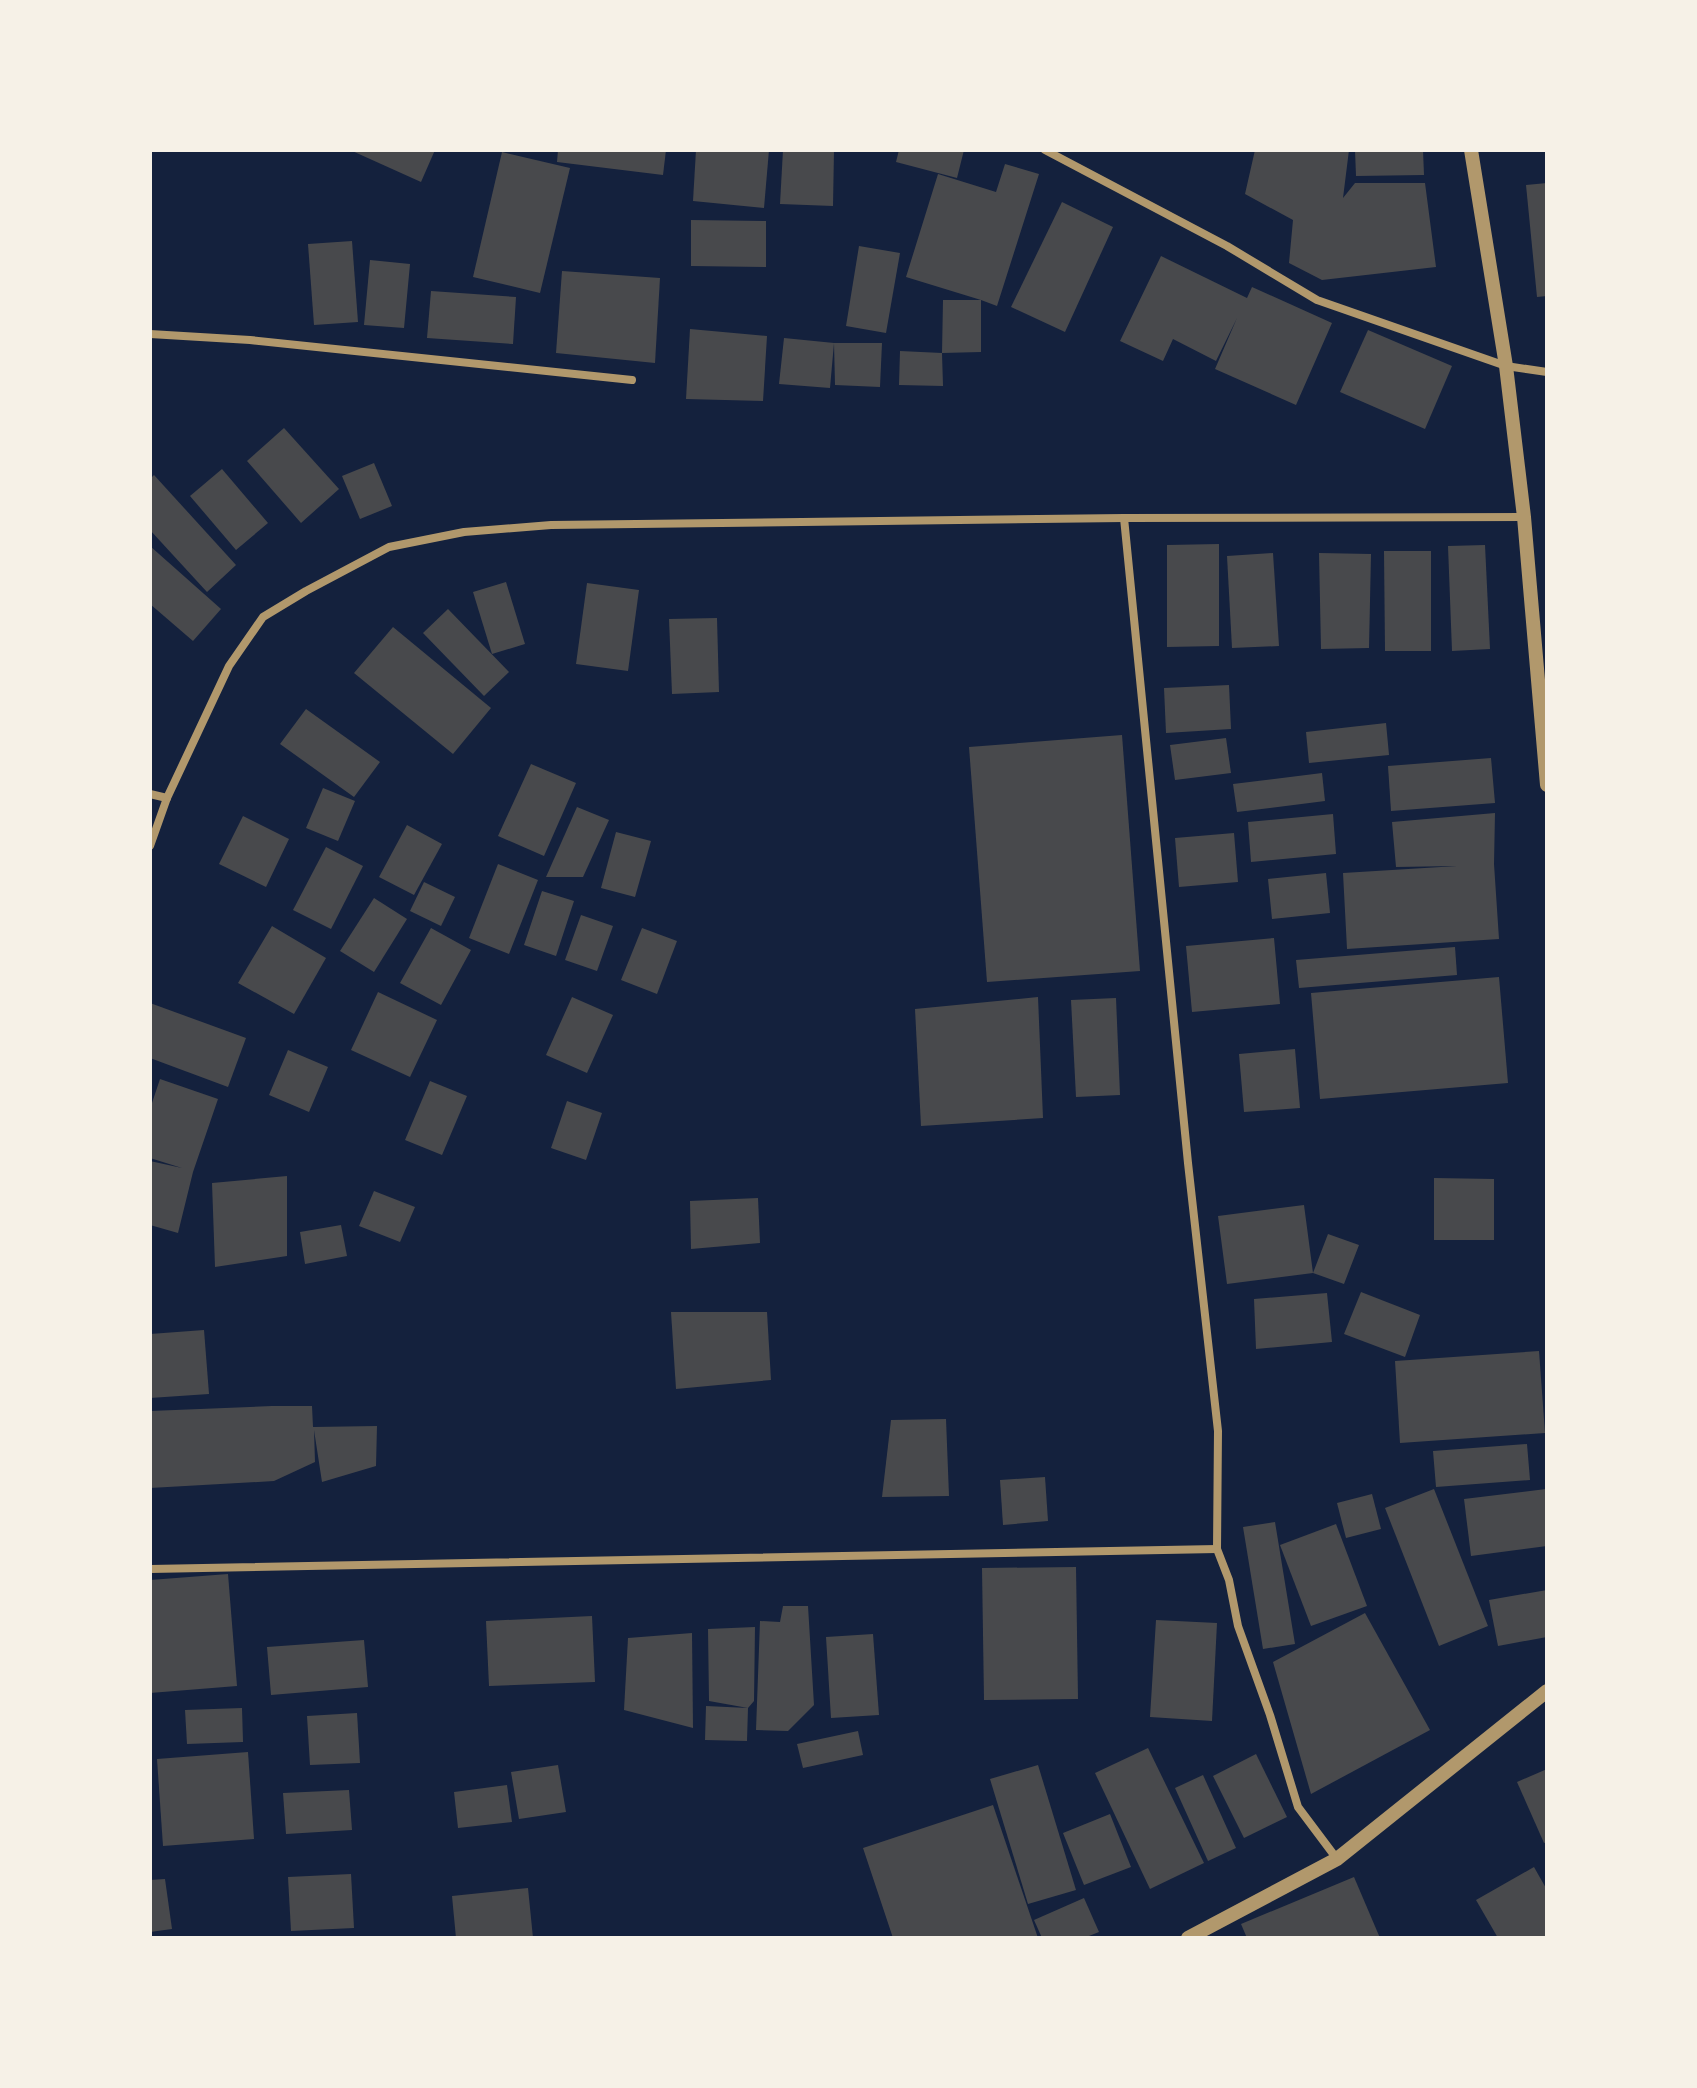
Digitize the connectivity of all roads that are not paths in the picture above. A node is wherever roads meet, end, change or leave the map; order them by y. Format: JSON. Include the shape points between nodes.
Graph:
{"nodes":[{"id":1,"x":1045,"y":150,"type":"edge"},
{"id":2,"x":1471,"y":150,"type":"edge"},
{"id":3,"x":150,"y":334,"type":"edge"},
{"id":4,"x":1506,"y":366,"type":"junction"},
{"id":5,"x":1547,"y":372,"type":"edge"},
{"id":6,"x":632,"y":380,"type":"dead end"},
{"id":7,"x":1524,"y":517,"type":"junction"},
{"id":8,"x":1124,"y":518,"type":"junction"},
{"id":9,"x":1547,"y":785,"type":"edge"},
{"id":10,"x":150,"y":794,"type":"edge"},
{"id":11,"x":167,"y":798,"type":"junction"},
{"id":12,"x":150,"y":846,"type":"edge"},
{"id":13,"x":1217,"y":1549,"type":"junction"},
{"id":14,"x":150,"y":1569,"type":"edge"},
{"id":15,"x":1547,"y":1691,"type":"edge"},
{"id":16,"x":1337,"y":1859,"type":"junction"},
{"id":17,"x":1188,"y":1938,"type":"edge"}],
"edges":[{"from":1,"to":4,"type":"street","via":[[1317,300]]},
{"from":2,"to":4,"type":"street"},
{"from":3,"to":6,"type":"street"},
{"from":4,"to":5,"type":"street"},
{"from":4,"to":7,"type":"street"},
{"from":7,"to":8,"type":"street"},
{"from":7,"to":9,"type":"street"},
{"from":8,"to":11,"type":"street","via":[[551,525],[464,532],[389,547],[263,617],[229,666]]},
{"from":8,"to":13,"type":"street","via":[[1218,1431]]},
{"from":10,"to":11,"type":"street"},
{"from":11,"to":12,"type":"street"},
{"from":13,"to":14,"type":"street"},
{"from":13,"to":16,"type":"street","via":[[1298,1807]]},
{"from":15,"to":16,"type":"street"},
{"from":16,"to":17,"type":"street"}]}
